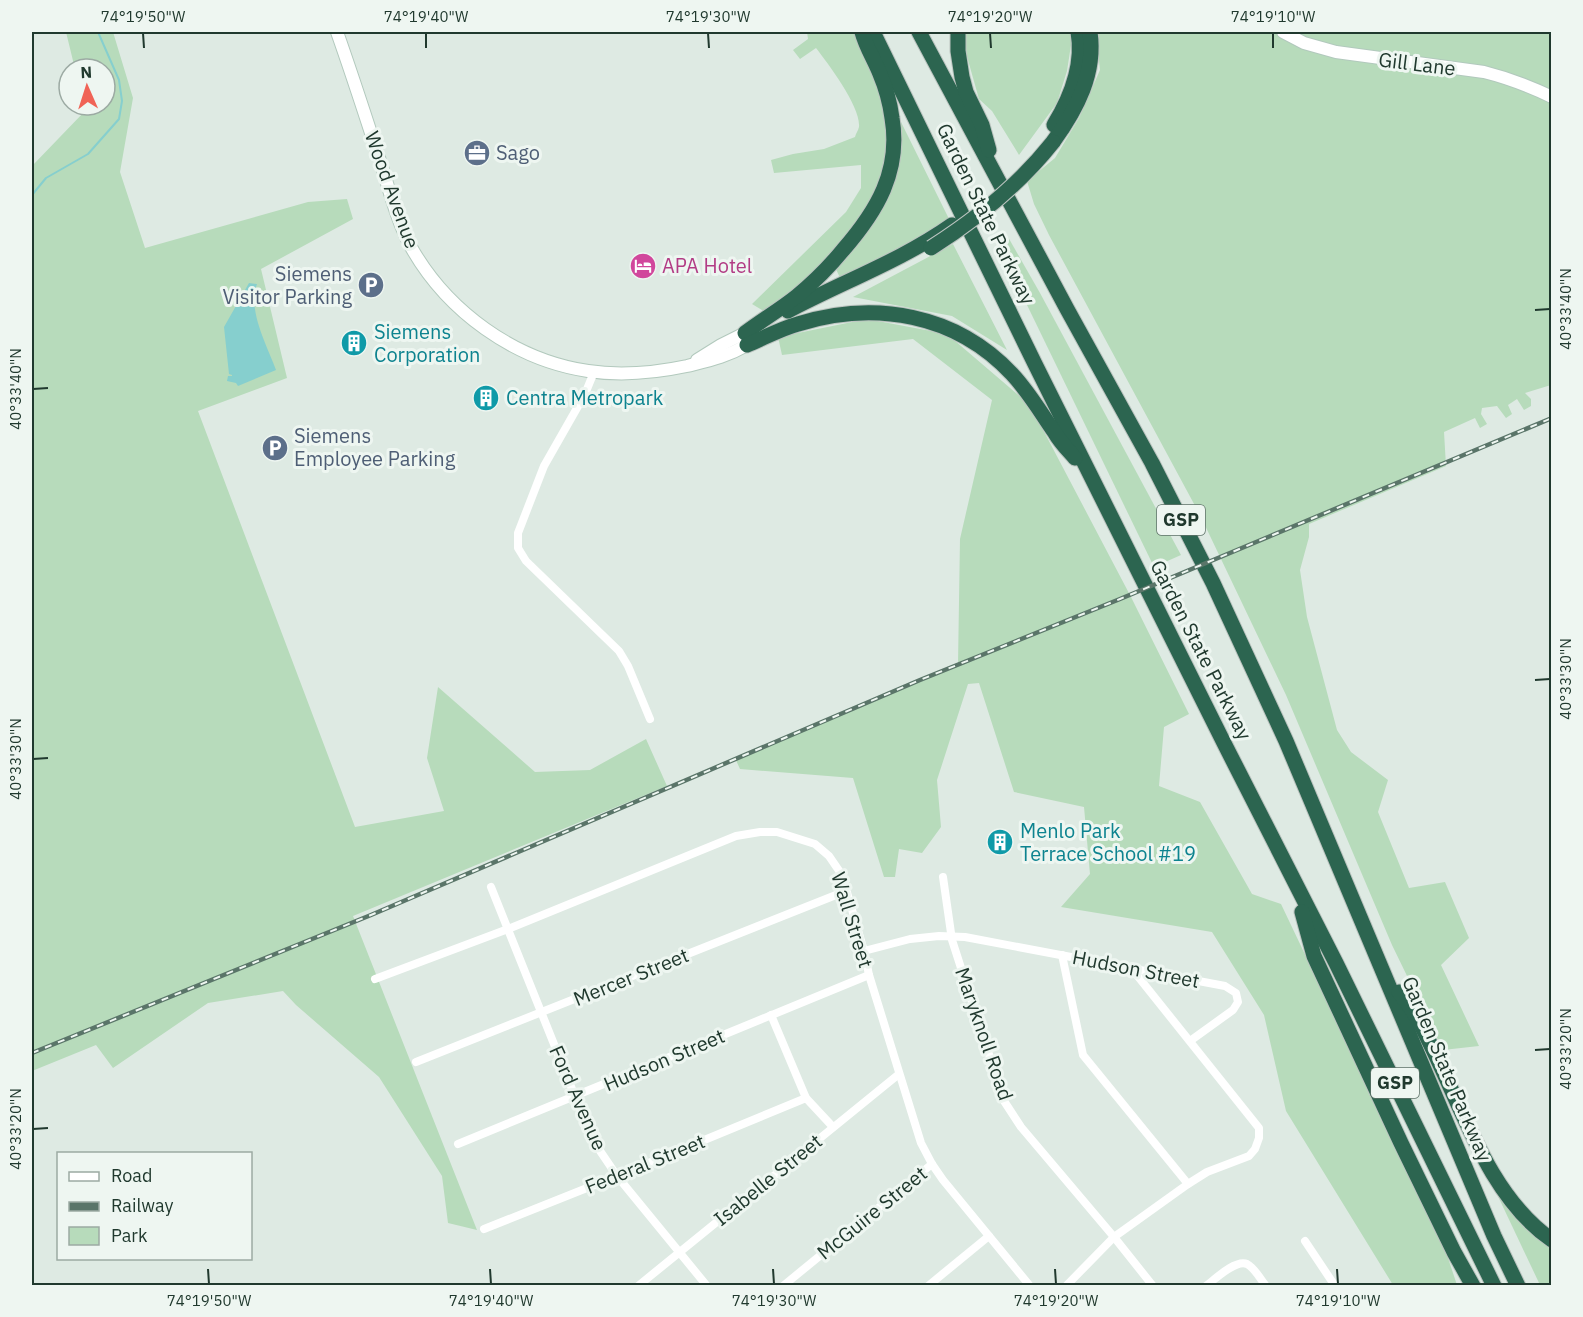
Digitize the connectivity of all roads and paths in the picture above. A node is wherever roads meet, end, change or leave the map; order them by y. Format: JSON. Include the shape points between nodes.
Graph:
{"nodes":[{"id":1,"x":337,"y":32,"type":"edge"},
{"id":2,"x":862,"y":32,"type":"edge"},
{"id":3,"x":873,"y":32,"type":"edge"},
{"id":4,"x":919,"y":32,"type":"edge"},
{"id":5,"x":958,"y":32,"type":"edge"},
{"id":6,"x":1078,"y":32,"type":"edge"},
{"id":7,"x":1090,"y":32,"type":"edge"},
{"id":8,"x":1283,"y":32,"type":"edge"},
{"id":9,"x":1551,"y":97,"type":"edge"},
{"id":10,"x":1051,"y":138,"type":"junction"},
{"id":11,"x":999,"y":182,"type":"junction"},
{"id":12,"x":746,"y":339,"type":"junction"},
{"id":13,"x":594,"y":372,"type":"junction"},
{"id":14,"x":1091,"y":477,"type":"junction"},
{"id":15,"x":650,"y":719,"type":"dead end"},
{"id":16,"x":943,"y":877,"type":"dead end"},
{"id":17,"x":1293,"y":881,"type":"junction"},
{"id":18,"x":491,"y":887,"type":"dead end"},
{"id":19,"x":846,"y":891,"type":"junction"},
{"id":20,"x":508,"y":928,"type":"junction"},
{"id":21,"x":952,"y":937,"type":"junction"},
{"id":22,"x":864,"y":951,"type":"junction"},
{"id":23,"x":1062,"y":956,"type":"junction"},
{"id":24,"x":1381,"y":966,"type":"junction"},
{"id":25,"x":1132,"y":969,"type":"junction"},
{"id":26,"x":868,"y":975,"type":"junction"},
{"id":27,"x":375,"y":979,"type":"dead end"},
{"id":28,"x":541,"y":1012,"type":"junction"},
{"id":29,"x":771,"y":1016,"type":"junction"},
{"id":30,"x":1190,"y":1041,"type":"junction"},
{"id":31,"x":416,"y":1062,"type":"dead end"},
{"id":32,"x":899,"y":1074,"type":"junction"},
{"id":33,"x":575,"y":1097,"type":"junction"},
{"id":34,"x":806,"y":1098,"type":"junction"},
{"id":35,"x":833,"y":1127,"type":"junction"},
{"id":36,"x":458,"y":1144,"type":"dead end"},
{"id":37,"x":932,"y":1164,"type":"junction"},
{"id":38,"x":618,"y":1176,"type":"junction"},
{"id":39,"x":1188,"y":1184,"type":"junction"},
{"id":40,"x":484,"y":1229,"type":"dead end"},
{"id":41,"x":989,"y":1236,"type":"junction"},
{"id":42,"x":1494,"y":1236,"type":"junction"},
{"id":43,"x":1114,"y":1237,"type":"junction"},
{"id":44,"x":1551,"y":1240,"type":"edge"},
{"id":45,"x":1305,"y":1241,"type":"dead end"},
{"id":46,"x":680,"y":1252,"type":"junction"},
{"id":47,"x":1454,"y":1252,"type":"junction"},
{"id":48,"x":638,"y":1286,"type":"edge"},
{"id":49,"x":707,"y":1286,"type":"edge"},
{"id":50,"x":783,"y":1286,"type":"edge"},
{"id":51,"x":928,"y":1286,"type":"edge"},
{"id":52,"x":1030,"y":1286,"type":"edge"},
{"id":53,"x":1066,"y":1286,"type":"edge"},
{"id":54,"x":1153,"y":1286,"type":"edge"},
{"id":55,"x":1206,"y":1286,"type":"edge"},
{"id":56,"x":1266,"y":1286,"type":"edge"},
{"id":57,"x":1335,"y":1286,"type":"edge"},
{"id":58,"x":1463,"y":1286,"type":"edge"},
{"id":59,"x":1473,"y":1286,"type":"edge"},
{"id":60,"x":1494,"y":1286,"type":"edge"},
{"id":61,"x":1518,"y":1286,"type":"edge"},
{"id":62,"x":1525,"y":1286,"type":"edge"}],
"edges":[{"from":1,"to":13,"type":"street","name":"Wood Avenue","via":[[401,223],[432,279],[459,309],[507,342],[551,362]]},
{"from":2,"to":12,"type":"highway","via":[[885,87],[892,119],[893,161],[885,187],[860,230],[825,270]]},
{"from":3,"to":14,"type":"highway","name":"Garden State Parkway","number":"GSP"},
{"from":4,"to":11,"type":"highway","name":"Garden State Parkway","number":"GSP"},
{"from":5,"to":11,"type":"highway","via":[[964,84],[982,125]]},
{"from":6,"to":10,"type":"highway","via":[[1075,80]]},
{"from":7,"to":10,"type":"highway","via":[[1091,63],[1083,92],[1072,114]]},
{"from":8,"to":9,"type":"street","name":"Gill Lane","via":[[1336,52],[1484,72]]},
{"from":10,"to":12,"type":"highway","via":[[999,188],[929,244],[774,328]]},
{"from":11,"to":24,"type":"highway","name":"Garden State Parkway","number":"GSP","via":[[1213,583],[1273,711]]},
{"from":12,"to":13,"type":"street","name":"Wood Avenue","via":[[723,357],[688,366],[637,373]]},
{"from":12,"to":14,"type":"highway","via":[[818,319],[855,314],[901,315],[935,323],[973,341],[1005,367]]},
{"from":13,"to":15,"type":"street","via":[[544,466],[518,533],[518,548],[526,561],[619,651]]},
{"from":14,"to":17,"type":"highway","name":"Garden State Parkway","number":"GSP"},
{"from":16,"to":21,"type":"street","name":"Maryknoll Road"},
{"from":17,"to":47,"type":"highway","via":[[1314,956]]},
{"from":17,"to":60,"type":"highway","name":"Garden State Parkway","number":"GSP"},
{"from":18,"to":20,"type":"street","name":"Ford Avenue"},
{"from":19,"to":20,"type":"street","name":"Wall Street","via":[[842,875],[815,844],[760,831],[736,837]]},
{"from":19,"to":22,"type":"street","name":"Wall Street"},
{"from":19,"to":28,"type":"street","name":"Mercer Street"},
{"from":20,"to":27,"type":"street","name":"Wall Street"},
{"from":20,"to":28,"type":"street","name":"Ford Avenue"},
{"from":21,"to":22,"type":"street","name":"Hudson Street","via":[[910,939]]},
{"from":21,"to":23,"type":"street","name":"Hudson Street"},
{"from":21,"to":43,"type":"street","name":"Maryknoll Road","via":[[1004,1101]]},
{"from":22,"to":26,"type":"street","name":"Wall Street"},
{"from":23,"to":25,"type":"street","name":"Hudson Street"},
{"from":23,"to":39,"type":"street","via":[[1083,1055]]},
{"from":24,"to":42,"type":"highway","name":"Garden State Parkway","number":"GSP"},
{"from":24,"to":44,"type":"highway","via":[[1417,1017],[1498,1182],[1528,1220]]},
{"from":25,"to":30,"type":"street"},
{"from":25,"to":30,"type":"street","name":"Hudson Street","via":[[1225,986],[1236,993],[1238,1002],[1233,1010]]},
{"from":26,"to":29,"type":"street","name":"Hudson Street"},
{"from":26,"to":32,"type":"street","name":"Wall Street"},
{"from":28,"to":31,"type":"street","name":"Mercer Street"},
{"from":28,"to":33,"type":"street","name":"Ford Avenue"},
{"from":29,"to":33,"type":"street","name":"Hudson Street"},
{"from":29,"to":34,"type":"street"},
{"from":30,"to":39,"type":"street","via":[[1259,1128],[1259,1138],[1249,1156]]},
{"from":32,"to":35,"type":"street","name":"Isabelle Street"},
{"from":32,"to":37,"type":"street","name":"Wall Street","via":[[916,1131]]},
{"from":33,"to":36,"type":"street","name":"Hudson Street"},
{"from":33,"to":38,"type":"street","name":"Ford Avenue","via":[[592,1139]]},
{"from":34,"to":35,"type":"street"},
{"from":34,"to":38,"type":"street","name":"Federal Street"},
{"from":35,"to":46,"type":"street","name":"Isabelle Street"},
{"from":37,"to":41,"type":"street","name":"Wall Street"},
{"from":37,"to":50,"type":"street","name":"McGuire Street"},
{"from":38,"to":40,"type":"street","name":"Federal Street"},
{"from":38,"to":46,"type":"street","name":"Ford Avenue"},
{"from":39,"to":43,"type":"street"},
{"from":41,"to":51,"type":"street"},
{"from":41,"to":52,"type":"street","name":"Wall Street"},
{"from":42,"to":61,"type":"highway","name":"Garden State Parkway","number":"GSP"},
{"from":42,"to":62,"type":"highway"},
{"from":43,"to":53,"type":"street"},
{"from":43,"to":54,"type":"street","name":"Maryknoll Road"},
{"from":45,"to":57,"type":"street"},
{"from":46,"to":48,"type":"street","name":"Isabelle Street"},
{"from":46,"to":49,"type":"street","name":"Ford Avenue"},
{"from":47,"to":58,"type":"highway"},
{"from":47,"to":59,"type":"highway"},
{"from":55,"to":56,"type":"street","via":[[1241,1263],[1253,1269]]}]}
